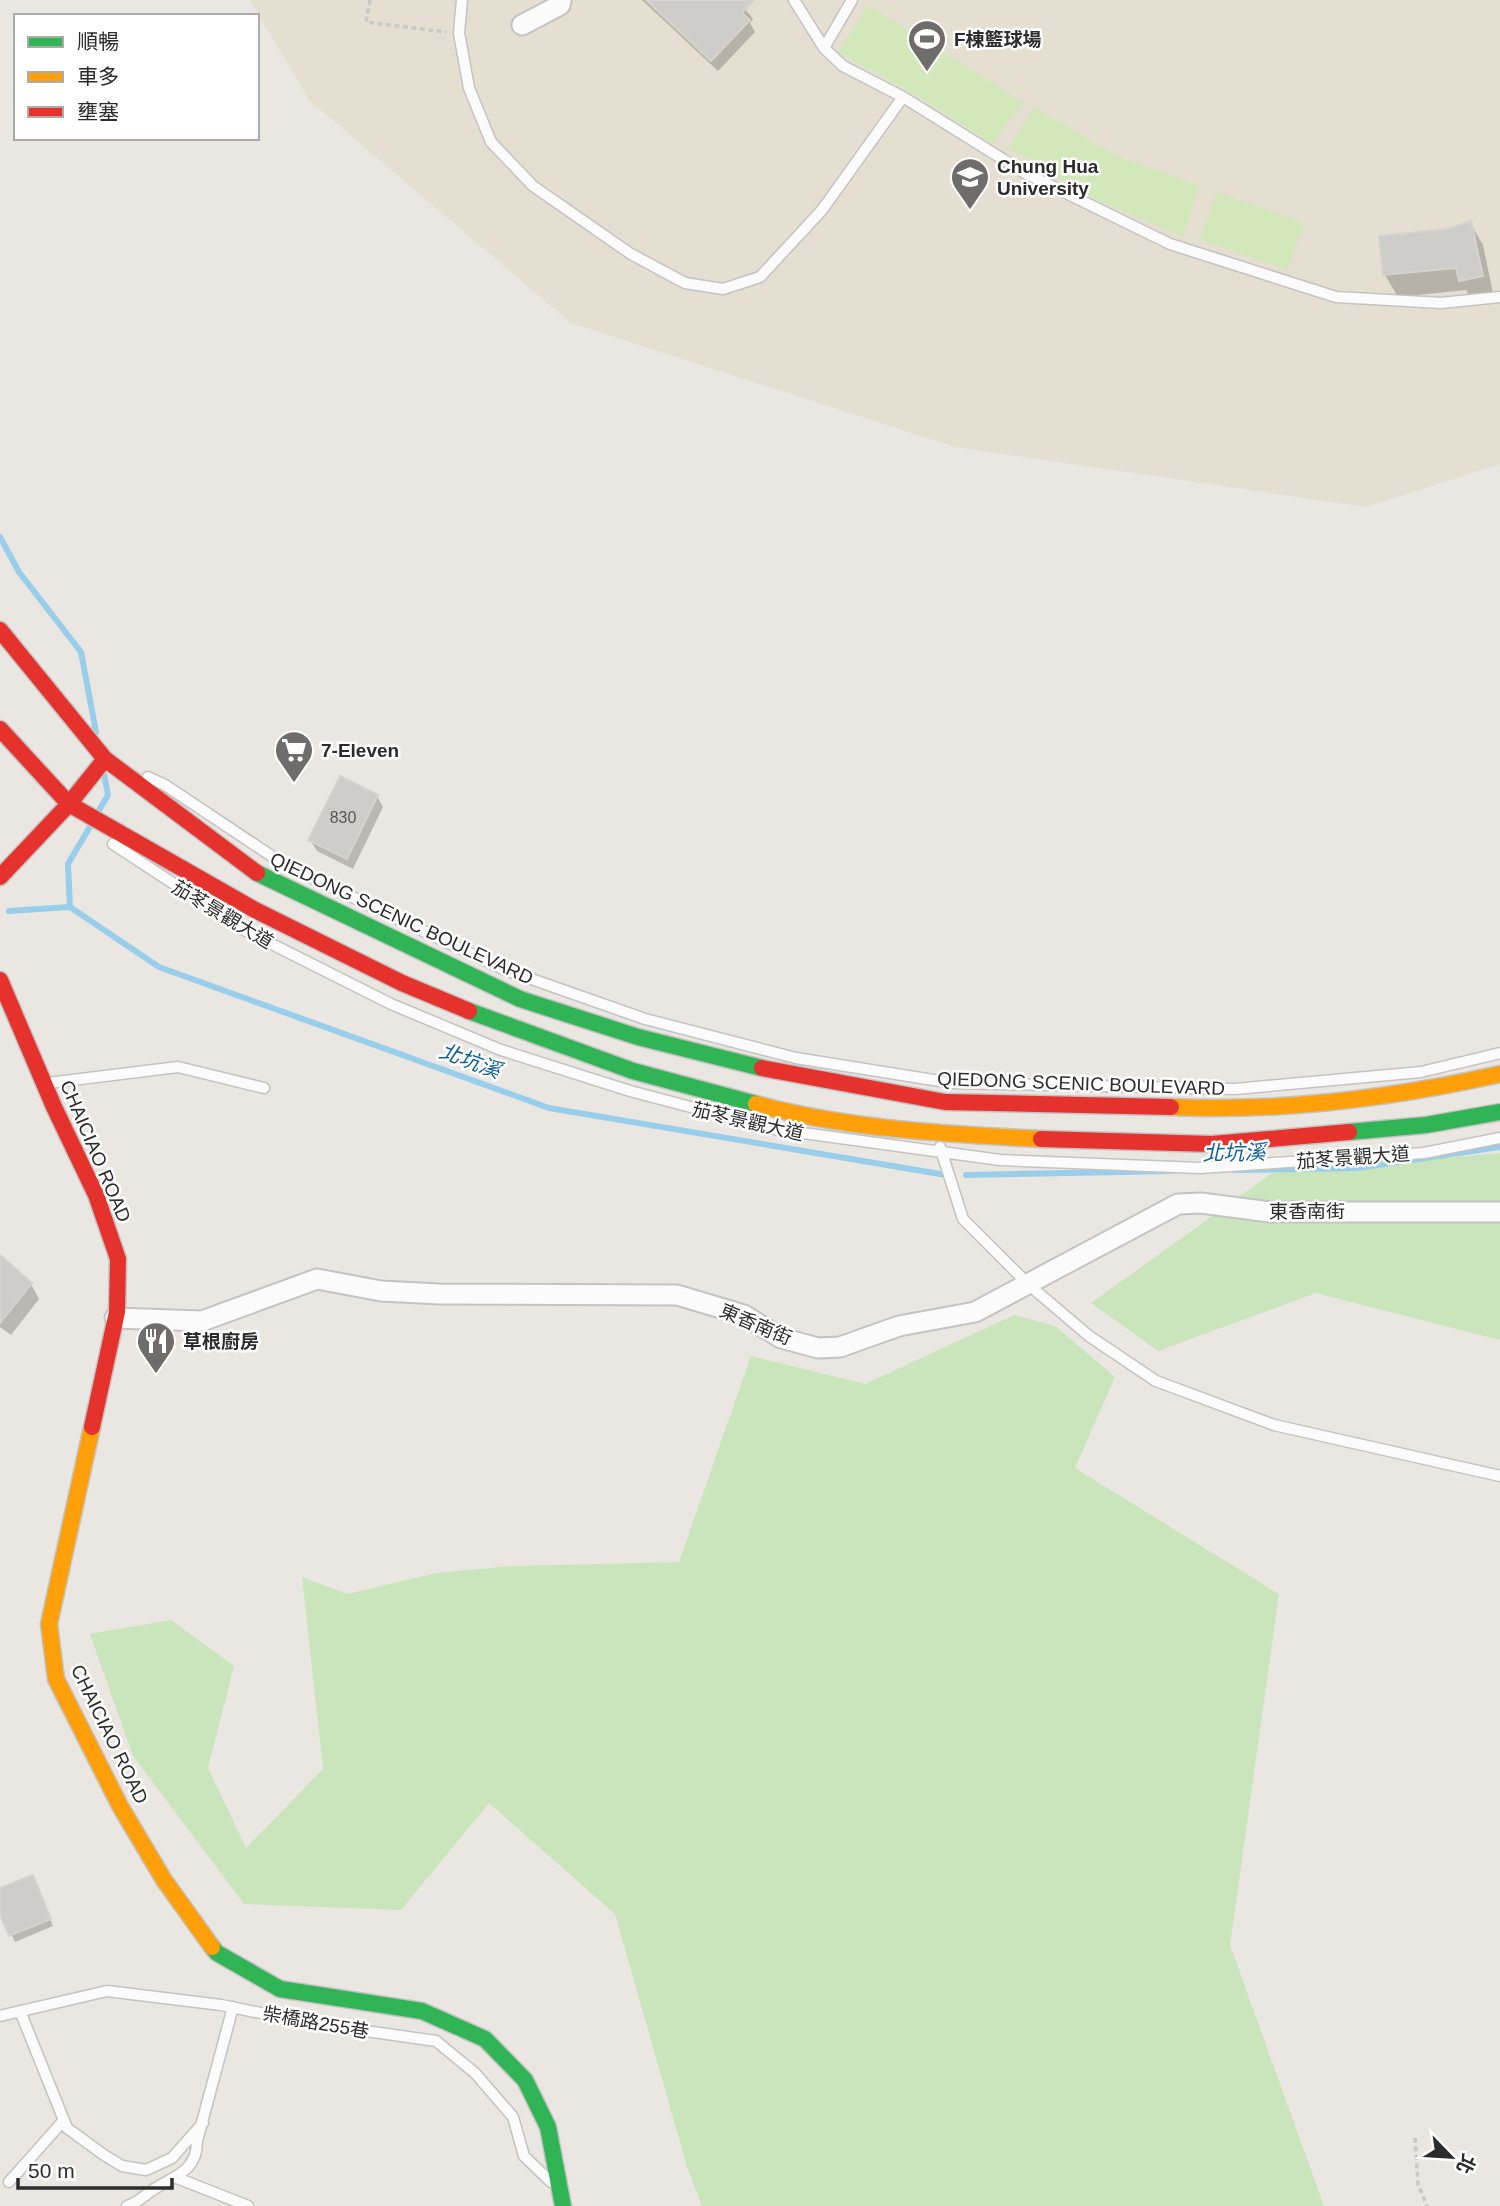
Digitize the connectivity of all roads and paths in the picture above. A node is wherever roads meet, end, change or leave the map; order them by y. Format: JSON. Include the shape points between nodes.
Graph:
{"nodes":[{"id":1,"x":370,"y":0,"type":"edge"},
{"id":2,"x":462,"y":0,"type":"edge"},
{"id":3,"x":561,"y":0,"type":"edge"},
{"id":4,"x":794,"y":0,"type":"edge"},
{"id":5,"x":852,"y":0,"type":"edge"},
{"id":6,"x":522,"y":25,"type":"dead end"},
{"id":7,"x":459,"y":33,"type":"junction"},
{"id":8,"x":824,"y":48,"type":"junction"},
{"id":9,"x":903,"y":97,"type":"junction"},
{"id":10,"x":1500,"y":297,"type":"edge"},
{"id":11,"x":0,"y":630,"type":"edge"},
{"id":12,"x":0,"y":729,"type":"edge"},
{"id":13,"x":105,"y":759,"type":"junction"},
{"id":14,"x":69,"y":804,"type":"junction"},
{"id":15,"x":285,"y":865,"type":"junction"},
{"id":16,"x":0,"y":877,"type":"edge"},
{"id":17,"x":421,"y":955,"type":"junction"},
{"id":18,"x":0,"y":980,"type":"edge"},
{"id":19,"x":1500,"y":1053,"type":"edge"},
{"id":20,"x":606,"y":1062,"type":"junction"},
{"id":21,"x":1500,"y":1074,"type":"edge"},
{"id":22,"x":952,"y":1083,"type":"junction"},
{"id":23,"x":44,"y":1084,"type":"junction"},
{"id":24,"x":264,"y":1088,"type":"dead end"},
{"id":25,"x":1235,"y":1088,"type":"junction"},
{"id":26,"x":945,"y":1102,"type":"junction"},
{"id":27,"x":1309,"y":1103,"type":"junction"},
{"id":28,"x":708,"y":1112,"type":"junction"},
{"id":29,"x":1500,"y":1112,"type":"edge"},
{"id":30,"x":936,"y":1133,"type":"junction"},
{"id":31,"x":1500,"y":1138,"type":"edge"},
{"id":32,"x":942,"y":1152,"type":"junction"},
{"id":33,"x":1500,"y":1212,"type":"edge"},
{"id":34,"x":1029,"y":1285,"type":"junction"},
{"id":35,"x":115,"y":1318,"type":"junction"},
{"id":36,"x":1500,"y":1476,"type":"edge"},
{"id":37,"x":233,"y":2007,"type":"junction"},
{"id":38,"x":20,"y":2011,"type":"junction"},
{"id":39,"x":0,"y":2016,"type":"edge"},
{"id":40,"x":64,"y":2120,"type":"junction"},
{"id":41,"x":203,"y":2123,"type":"junction"},
{"id":42,"x":1415,"y":2138,"type":"dead end"},
{"id":43,"x":177,"y":2178,"type":"junction"},
{"id":44,"x":9,"y":2182,"type":"dead end"},
{"id":45,"x":561,"y":2198,"type":"edge"},
{"id":46,"x":127,"y":2206,"type":"edge"},
{"id":47,"x":248,"y":2206,"type":"edge"},
{"id":48,"x":1427,"y":2206,"type":"edge"}],
"edges":[{"from":1,"to":7,"type":"path","via":[[366,22]]},
{"from":2,"to":7,"type":"lane"},
{"from":3,"to":6,"type":"street","via":[[560,5]]},
{"from":4,"to":8,"type":"lane"},
{"from":5,"to":8,"type":"lane"},
{"from":7,"to":9,"type":"lane","via":[[469,88],[491,142],[533,186],[631,254],[685,283],[723,289],[760,277],[822,210]]},
{"from":8,"to":9,"type":"lane","via":[[843,66]]},
{"from":9,"to":10,"type":"lane","via":[[1025,173],[1170,244],[1336,297],[1441,303]]},
{"from":11,"to":13,"type":"street","name":"QIEDONG SCENIC BOULEVARD"},
{"from":12,"to":14,"type":"street"},
{"from":13,"to":14,"type":"street"},
{"from":13,"to":15,"type":"lane","via":[[165,785]]},
{"from":13,"to":17,"type":"street","name":"QIEDONG SCENIC BOULEVARD","via":[[265,880]]},
{"from":14,"to":16,"type":"street"},
{"from":14,"to":20,"type":"street","via":[[255,910],[402,983]]},
{"from":14,"to":28,"type":"lane","name":"茄苳景觀大道","via":[[112,844],[246,931],[391,1004],[500,1050]]},
{"from":15,"to":17,"type":"lane"},
{"from":15,"to":22,"type":"lane","via":[[503,969],[645,1019],[796,1058]]},
{"from":17,"to":26,"type":"street","name":"QIEDONG SCENIC BOULEVARD","via":[[520,999],[638,1037],[790,1074]]},
{"from":18,"to":23,"type":"street","name":"CHAICIAO ROAD"},
{"from":19,"to":25,"type":"lane","via":[[1421,1072]]},
{"from":20,"to":28,"type":"lane"},
{"from":20,"to":30,"type":"street","via":[[784,1112]]},
{"from":21,"to":27,"type":"street","name":"QIEDONG SCENIC BOULEVARD","via":[[1418,1092]]},
{"from":22,"to":25,"type":"lane"},
{"from":22,"to":26,"type":"lane"},
{"from":23,"to":24,"type":"lane","via":[[177,1067]]},
{"from":23,"to":35,"type":"street","name":"CHAICIAO ROAD","via":[[96,1195],[118,1259]]},
{"from":25,"to":27,"type":"lane"},
{"from":26,"to":27,"type":"street","name":"QIEDONG SCENIC BOULEVARD","via":[[1233,1110]]},
{"from":28,"to":32,"type":"lane","name":"茄苳景觀大道","via":[[774,1129]]},
{"from":29,"to":30,"type":"street","via":[[1426,1125],[1212,1144]]},
{"from":30,"to":32,"type":"lane"},
{"from":31,"to":32,"type":"lane","name":"茄苳景觀大道","via":[[1424,1153],[1200,1168],[1000,1160]]},
{"from":32,"to":34,"type":"lane","via":[[963,1219]]},
{"from":33,"to":34,"type":"street","name":"東香南街","via":[[1270,1212],[1178,1204]]},
{"from":34,"to":35,"type":"street","name":"東香南街","via":[[975,1312],[818,1348],[781,1338],[744,1315],[677,1295],[439,1294],[381,1291],[317,1279],[202,1321]]},
{"from":34,"to":36,"type":"lane","via":[[1089,1336],[1156,1381],[1275,1424]]},
{"from":35,"to":45,"type":"street","name":"CHAICIAO ROAD","via":[[49,1624],[56,1679],[120,1806],[164,1880],[217,1953],[280,1990],[422,2011],[485,2039],[524,2080],[548,2127]]},
{"from":37,"to":38,"type":"lane","name":"柴橋路255巷","via":[[107,1991]]},
{"from":37,"to":41,"type":"lane"},
{"from":37,"to":45,"type":"lane","name":"柴橋路255巷","via":[[436,2042],[475,2073],[513,2118],[524,2156]]},
{"from":38,"to":39,"type":"lane","name":"柴橋路255巷"},
{"from":38,"to":40,"type":"lane"},
{"from":40,"to":41,"type":"lane","via":[[67,2128],[104,2155],[135,2170],[172,2158]]},
{"from":40,"to":44,"type":"lane"},
{"from":41,"to":43,"type":"lane","via":[[190,2167]]},
{"from":42,"to":48,"type":"path","via":[[1418,2184]]},
{"from":43,"to":46,"type":"lane"},
{"from":43,"to":47,"type":"lane"}]}
